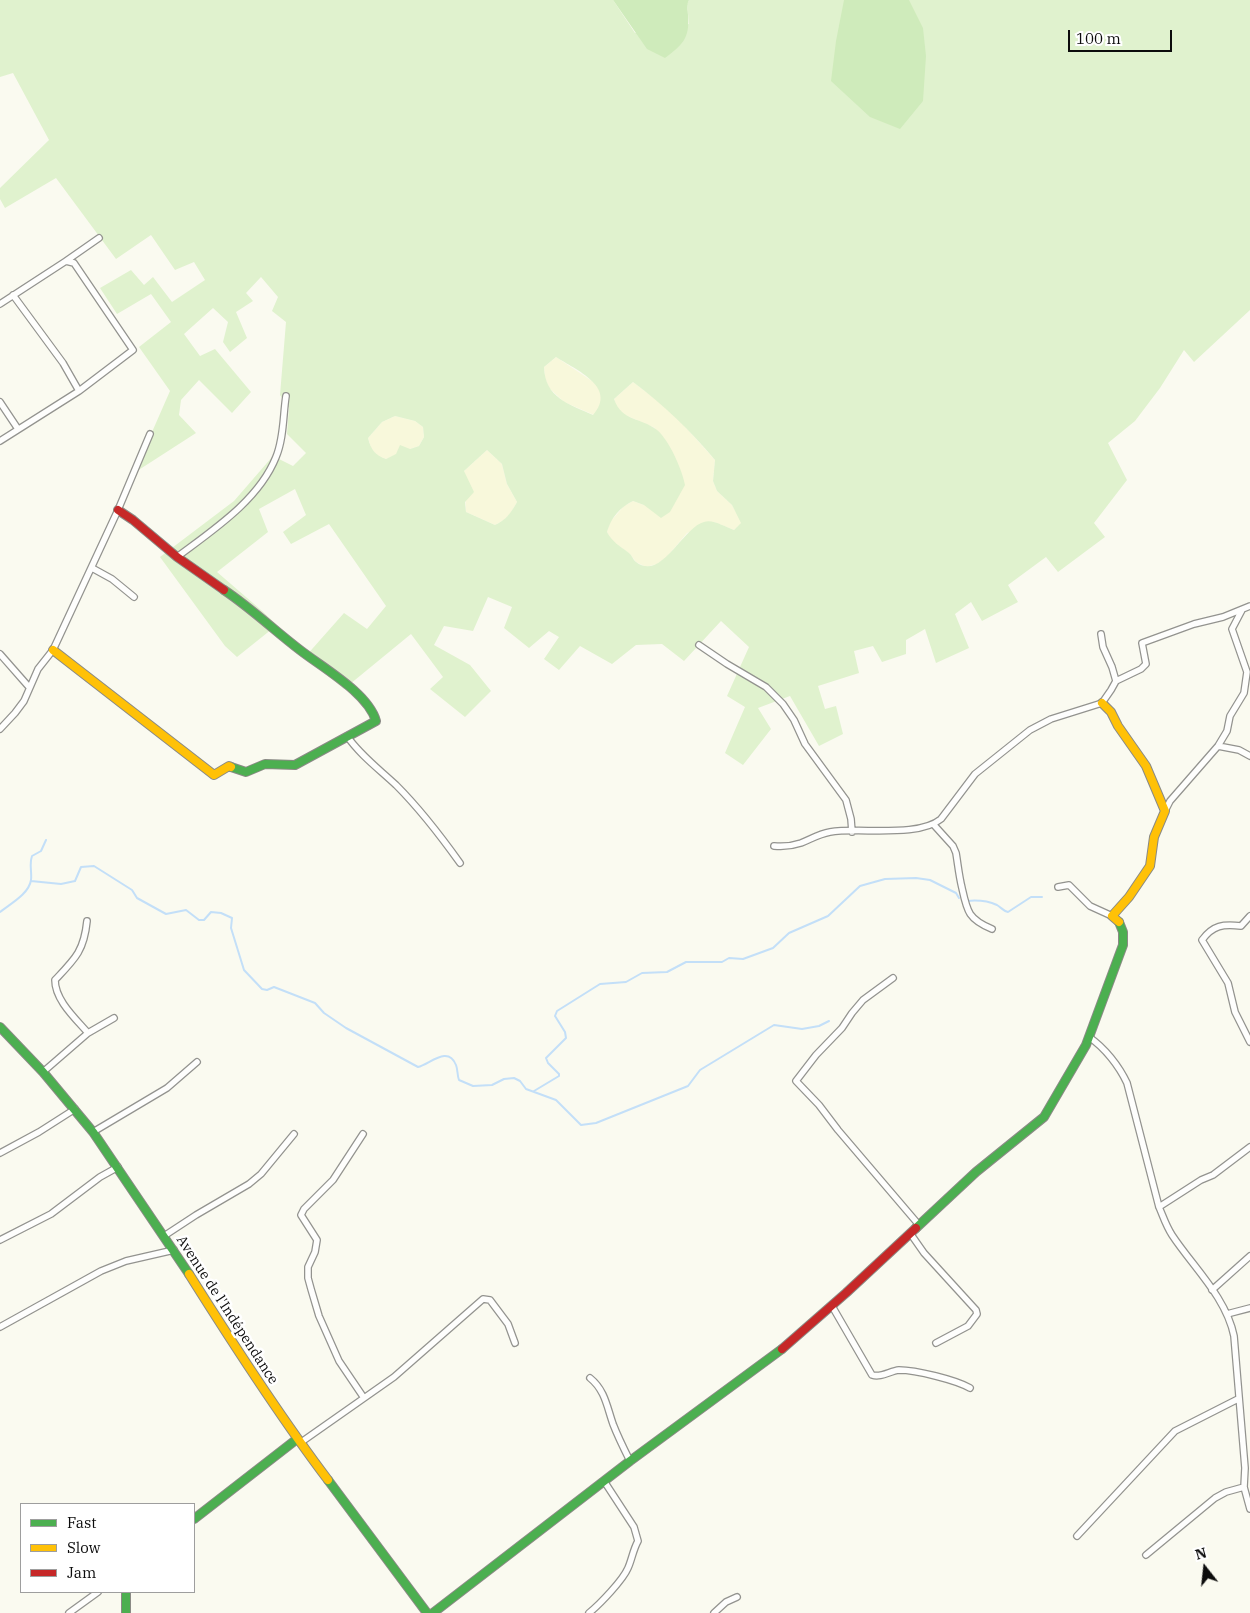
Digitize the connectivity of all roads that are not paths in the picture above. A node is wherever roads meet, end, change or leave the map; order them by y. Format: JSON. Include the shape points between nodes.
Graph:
{"nodes":[{"id":1,"x":99,"y":238,"type":"dead end"},
{"id":2,"x":66,"y":261,"type":"junction"},
{"id":3,"x":13,"y":295,"type":"junction"},
{"id":4,"x":0,"y":304,"type":"edge"},
{"id":5,"x":79,"y":391,"type":"junction"},
{"id":6,"x":286,"y":396,"type":"dead end"},
{"id":7,"x":0,"y":402,"type":"edge"},
{"id":8,"x":18,"y":429,"type":"junction"},
{"id":9,"x":150,"y":434,"type":"dead end"},
{"id":10,"x":0,"y":441,"type":"edge"},
{"id":11,"x":118,"y":510,"type":"junction"},
{"id":12,"x":177,"y":557,"type":"junction"},
{"id":13,"x":92,"y":568,"type":"junction"},
{"id":14,"x":134,"y":597,"type":"dead end"},
{"id":15,"x":1250,"y":606,"type":"edge"},
{"id":16,"x":1242,"y":610,"type":"junction"},
{"id":17,"x":1101,"y":634,"type":"dead end"},
{"id":18,"x":700,"y":645,"type":"dead end"},
{"id":19,"x":53,"y":650,"type":"junction"},
{"id":20,"x":0,"y":654,"type":"edge"},
{"id":21,"x":1116,"y":680,"type":"junction"},
{"id":22,"x":29,"y":687,"type":"junction"},
{"id":23,"x":1102,"y":703,"type":"junction"},
{"id":24,"x":0,"y":729,"type":"edge"},
{"id":25,"x":347,"y":736,"type":"junction"},
{"id":26,"x":1218,"y":746,"type":"junction"},
{"id":27,"x":1250,"y":756,"type":"edge"},
{"id":28,"x":1165,"y":811,"type":"junction"},
{"id":29,"x":934,"y":825,"type":"junction"},
{"id":30,"x":852,"y":832,"type":"junction"},
{"id":31,"x":774,"y":846,"type":"dead end"},
{"id":32,"x":460,"y":863,"type":"dead end"},
{"id":33,"x":1058,"y":887,"type":"dead end"},
{"id":34,"x":1112,"y":916,"type":"junction"},
{"id":35,"x":1250,"y":916,"type":"edge"},
{"id":36,"x":87,"y":921,"type":"dead end"},
{"id":37,"x":992,"y":929,"type":"dead end"},
{"id":38,"x":893,"y":978,"type":"dead end"},
{"id":39,"x":114,"y":1018,"type":"dead end"},
{"id":40,"x":0,"y":1027,"type":"edge"},
{"id":41,"x":88,"y":1033,"type":"junction"},
{"id":42,"x":1089,"y":1037,"type":"junction"},
{"id":43,"x":1250,"y":1042,"type":"edge"},
{"id":44,"x":197,"y":1062,"type":"dead end"},
{"id":45,"x":43,"y":1072,"type":"junction"},
{"id":46,"x":75,"y":1109,"type":"junction"},
{"id":47,"x":93,"y":1132,"type":"junction"},
{"id":48,"x":294,"y":1134,"type":"dead end"},
{"id":49,"x":363,"y":1134,"type":"dead end"},
{"id":50,"x":1250,"y":1147,"type":"edge"},
{"id":51,"x":0,"y":1153,"type":"edge"},
{"id":52,"x":118,"y":1167,"type":"junction"},
{"id":53,"x":1159,"y":1207,"type":"junction"},
{"id":54,"x":919,"y":1225,"type":"junction"},
{"id":55,"x":910,"y":1233,"type":"junction"},
{"id":56,"x":164,"y":1236,"type":"junction"},
{"id":57,"x":0,"y":1240,"type":"edge"},
{"id":58,"x":174,"y":1250,"type":"junction"},
{"id":59,"x":1250,"y":1256,"type":"edge"},
{"id":60,"x":1212,"y":1290,"type":"junction"},
{"id":61,"x":832,"y":1306,"type":"junction"},
{"id":62,"x":1250,"y":1308,"type":"edge"},
{"id":63,"x":1227,"y":1314,"type":"junction"},
{"id":64,"x":0,"y":1327,"type":"edge"},
{"id":65,"x":515,"y":1343,"type":"dead end"},
{"id":66,"x":936,"y":1343,"type":"dead end"},
{"id":67,"x":590,"y":1378,"type":"dead end"},
{"id":68,"x":970,"y":1388,"type":"dead end"},
{"id":69,"x":364,"y":1398,"type":"junction"},
{"id":70,"x":1238,"y":1399,"type":"junction"},
{"id":71,"x":298,"y":1441,"type":"junction"},
{"id":72,"x":630,"y":1461,"type":"junction"},
{"id":73,"x":604,"y":1481,"type":"junction"},
{"id":74,"x":1244,"y":1487,"type":"junction"},
{"id":75,"x":1250,"y":1509,"type":"edge"},
{"id":76,"x":195,"y":1518,"type":"edge"},
{"id":77,"x":1077,"y":1536,"type":"dead end"},
{"id":78,"x":1146,"y":1555,"type":"dead end"},
{"id":79,"x":97,"y":1593,"type":"edge"},
{"id":80,"x":126,"y":1593,"type":"edge"},
{"id":81,"x":737,"y":1597,"type":"dead end"},
{"id":82,"x":69,"y":1613,"type":"edge"},
{"id":83,"x":126,"y":1613,"type":"edge"},
{"id":84,"x":427,"y":1613,"type":"edge"},
{"id":85,"x":433,"y":1613,"type":"edge"},
{"id":86,"x":589,"y":1613,"type":"edge"},
{"id":87,"x":714,"y":1613,"type":"edge"}],
"edges":[{"from":1,"to":2,"type":"street"},
{"from":2,"to":3,"type":"street"},
{"from":2,"to":5,"type":"street","via":[[74,263],[133,350]]},
{"from":3,"to":4,"type":"street"},
{"from":3,"to":5,"type":"street","via":[[63,363]]},
{"from":5,"to":8,"type":"street"},
{"from":6,"to":12,"type":"street","via":[[280,447],[254,494]]},
{"from":7,"to":8,"type":"street"},
{"from":8,"to":10,"type":"street"},
{"from":9,"to":11,"type":"street"},
{"from":11,"to":12,"type":"street"},
{"from":11,"to":13,"type":"street"},
{"from":12,"to":25,"type":"street","via":[[239,600],[352,688],[376,721]]},
{"from":13,"to":14,"type":"street"},
{"from":13,"to":19,"type":"street"},
{"from":15,"to":16,"type":"street"},
{"from":16,"to":21,"type":"street","via":[[1142,643],[1146,664]]},
{"from":16,"to":26,"type":"street","via":[[1232,632],[1248,677],[1244,693]]},
{"from":17,"to":21,"type":"street"},
{"from":18,"to":30,"type":"street","via":[[766,687],[783,704],[805,744],[846,800]]},
{"from":19,"to":22,"type":"street"},
{"from":19,"to":25,"type":"street","via":[[214,775],[229,766],[246,772],[266,764],[295,765]]},
{"from":20,"to":22,"type":"street"},
{"from":21,"to":23,"type":"street"},
{"from":22,"to":24,"type":"street","via":[[24,701]]},
{"from":23,"to":28,"type":"street","via":[[1144,762]]},
{"from":23,"to":29,"type":"street","via":[[1051,719],[1030,730],[975,774]]},
{"from":25,"to":32,"type":"street","via":[[355,748],[396,785],[437,830]]},
{"from":26,"to":27,"type":"street"},
{"from":26,"to":28,"type":"street"},
{"from":28,"to":34,"type":"street","via":[[1154,837],[1150,866]]},
{"from":29,"to":30,"type":"street"},
{"from":29,"to":37,"type":"street","via":[[956,853],[965,905],[980,923]]},
{"from":30,"to":31,"type":"street","via":[[827,832],[788,847]]},
{"from":33,"to":34,"type":"street","via":[[1070,886],[1090,906]]},
{"from":34,"to":42,"type":"street","via":[[1124,933],[1123,945]]},
{"from":35,"to":43,"type":"street","via":[[1241,926],[1227,924],[1209,930],[1202,940],[1228,983],[1235,1012]]},
{"from":36,"to":41,"type":"street","via":[[83,945],[77,957],[55,980],[55,988]]},
{"from":38,"to":54,"type":"street","via":[[863,1000],[796,1081]]},
{"from":39,"to":41,"type":"street"},
{"from":40,"to":45,"type":"street","name":"Avenue de l'Indépendance"},
{"from":41,"to":45,"type":"street"},
{"from":42,"to":53,"type":"street","via":[[1100,1045],[1127,1083]]},
{"from":42,"to":54,"type":"street","via":[[1044,1117],[976,1172]]},
{"from":44,"to":47,"type":"street","via":[[167,1088]]},
{"from":45,"to":46,"type":"street","name":"Avenue de l'Indépendance"},
{"from":46,"to":47,"type":"street","name":"Avenue de l'Indépendance"},
{"from":46,"to":51,"type":"street"},
{"from":47,"to":52,"type":"street","name":"Avenue de l'Indépendance"},
{"from":48,"to":56,"type":"street","via":[[249,1184]]},
{"from":49,"to":69,"type":"street","via":[[333,1180],[300,1215],[317,1240],[308,1267],[308,1278],[319,1316],[338,1361]]},
{"from":50,"to":53,"type":"street","via":[[1213,1175]]},
{"from":52,"to":56,"type":"street","name":"Avenue de l'Indépendance"},
{"from":52,"to":57,"type":"street","via":[[51,1214]]},
{"from":53,"to":60,"type":"street","via":[[1172,1235]]},
{"from":54,"to":55,"type":"street"},
{"from":55,"to":61,"type":"street"},
{"from":55,"to":66,"type":"street","via":[[977,1314],[968,1326]]},
{"from":56,"to":58,"type":"street","name":"Avenue de l'Indépendance"},
{"from":58,"to":64,"type":"street","via":[[126,1261],[101,1271]]},
{"from":58,"to":71,"type":"street","name":"Avenue de l'Indépendance"},
{"from":59,"to":60,"type":"street"},
{"from":60,"to":63,"type":"street"},
{"from":61,"to":68,"type":"street","via":[[872,1375],[896,1370],[920,1372],[960,1382]]},
{"from":61,"to":72,"type":"street","via":[[774,1356]]},
{"from":62,"to":63,"type":"street"},
{"from":63,"to":70,"type":"street","via":[[1234,1336]]},
{"from":65,"to":69,"type":"street","via":[[508,1324],[490,1300],[484,1299],[401,1371]]},
{"from":67,"to":72,"type":"street","via":[[606,1398],[612,1421]]},
{"from":69,"to":71,"type":"street"},
{"from":70,"to":74,"type":"street"},
{"from":70,"to":77,"type":"street","via":[[1175,1431]]},
{"from":71,"to":76,"type":"street"},
{"from":71,"to":84,"type":"street","name":"Avenue de l'Indépendance"},
{"from":72,"to":73,"type":"street"},
{"from":73,"to":85,"type":"street"},
{"from":73,"to":86,"type":"street","via":[[634,1527],[638,1541],[628,1569]]},
{"from":74,"to":75,"type":"street"},
{"from":74,"to":78,"type":"street","via":[[1215,1498]]},
{"from":79,"to":82,"type":"street"},
{"from":80,"to":83,"type":"street"},
{"from":81,"to":87,"type":"street"}]}
